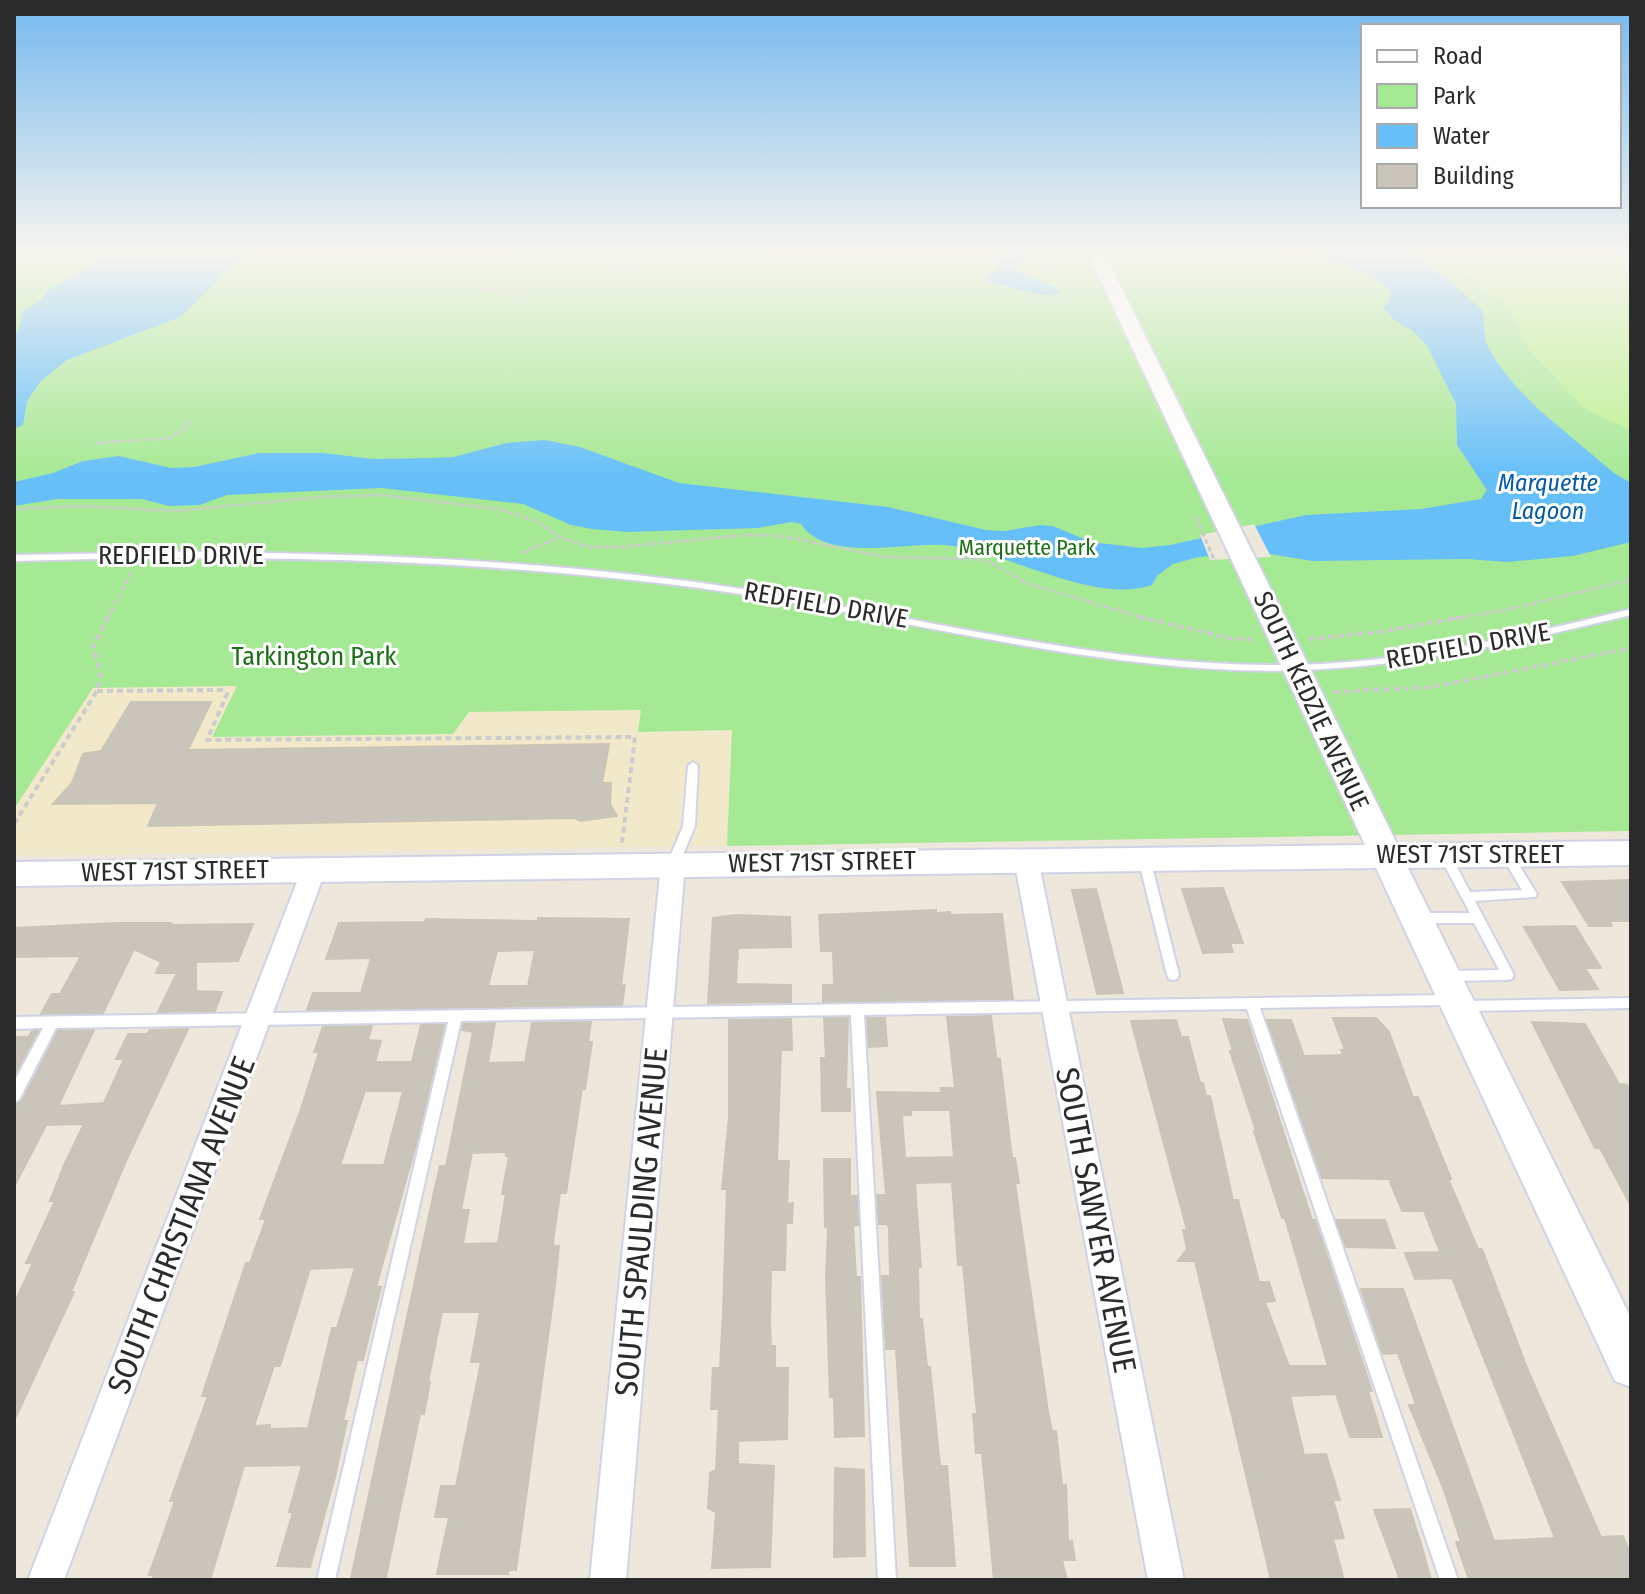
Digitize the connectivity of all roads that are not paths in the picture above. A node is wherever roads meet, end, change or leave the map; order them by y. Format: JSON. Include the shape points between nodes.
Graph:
{"nodes":[{"id":1,"x":1131,"y":327,"type":"edge"},
{"id":2,"x":14,"y":558,"type":"edge"},
{"id":3,"x":1631,"y":612,"type":"edge"},
{"id":4,"x":1295,"y":668,"type":"junction"},
{"id":5,"x":693,"y":766,"type":"dead end"},
{"id":6,"x":1631,"y":853,"type":"edge"},
{"id":7,"x":1506,"y":854,"type":"junction"},
{"id":8,"x":1383,"y":855,"type":"junction"},
{"id":9,"x":1445,"y":855,"type":"junction"},
{"id":10,"x":1143,"y":857,"type":"junction"},
{"id":11,"x":1026,"y":859,"type":"junction"},
{"id":12,"x":673,"y":864,"type":"junction"},
{"id":13,"x":314,"y":869,"type":"junction"},
{"id":14,"x":14,"y":874,"type":"edge"},
{"id":15,"x":1467,"y":897,"type":"junction"},
{"id":16,"x":1414,"y":918,"type":"junction"},
{"id":17,"x":1479,"y":918,"type":"junction"},
{"id":18,"x":1173,"y":975,"type":"dead end"},
{"id":19,"x":1451,"y":994,"type":"junction"},
{"id":20,"x":1252,"y":1003,"type":"junction"},
{"id":21,"x":1631,"y":1003,"type":"edge"},
{"id":22,"x":1055,"y":1006,"type":"junction"},
{"id":23,"x":857,"y":1010,"type":"junction"},
{"id":24,"x":660,"y":1013,"type":"junction"},
{"id":25,"x":456,"y":1016,"type":"junction"},
{"id":26,"x":258,"y":1019,"type":"junction"},
{"id":27,"x":14,"y":1023,"type":"edge"},
{"id":28,"x":52,"y":1023,"type":"junction"},
{"id":29,"x":14,"y":1096,"type":"edge"},
{"id":30,"x":1631,"y":1365,"type":"edge"},
{"id":31,"x":46,"y":1580,"type":"edge"},
{"id":32,"x":326,"y":1580,"type":"edge"},
{"id":33,"x":608,"y":1580,"type":"edge"},
{"id":34,"x":887,"y":1580,"type":"edge"},
{"id":35,"x":1166,"y":1580,"type":"edge"},
{"id":36,"x":1449,"y":1580,"type":"edge"}],
"edges":[{"from":1,"to":4,"type":"main road","name":"SOUTH KEDZIE AVENUE"},
{"from":2,"to":4,"type":"lane","name":"REDFIELD DRIVE","via":[[210,553],[556,571],[743,590],[1157,661]]},
{"from":3,"to":4,"type":"lane","name":"REDFIELD DRIVE","via":[[1433,654]]},
{"from":4,"to":8,"type":"main road","name":"SOUTH KEDZIE AVENUE"},
{"from":5,"to":12,"type":"lane","via":[[689,826]]},
{"from":6,"to":7,"type":"main road","name":"WEST 71ST STREET"},
{"from":7,"to":9,"type":"main road","name":"WEST 71ST STREET"},
{"from":7,"to":15,"type":"lane","via":[[1531,894]]},
{"from":8,"to":9,"type":"main road","name":"WEST 71ST STREET"},
{"from":8,"to":10,"type":"main road","name":"WEST 71ST STREET"},
{"from":8,"to":16,"type":"main road","name":"SOUTH KEDZIE AVENUE"},
{"from":9,"to":15,"type":"lane"},
{"from":10,"to":11,"type":"main road","name":"WEST 71ST STREET"},
{"from":10,"to":18,"type":"lane"},
{"from":11,"to":12,"type":"main road","name":"WEST 71ST STREET"},
{"from":11,"to":22,"type":"street","name":"SOUTH SAWYER AVENUE"},
{"from":12,"to":13,"type":"main road","name":"WEST 71ST STREET"},
{"from":12,"to":24,"type":"street","name":"SOUTH SPAULDING AVENUE"},
{"from":13,"to":14,"type":"main road","name":"WEST 71ST STREET"},
{"from":13,"to":26,"type":"street","name":"SOUTH CHRISTIANA AVENUE"},
{"from":15,"to":17,"type":"lane"},
{"from":16,"to":17,"type":"lane"},
{"from":16,"to":19,"type":"main road","name":"SOUTH KEDZIE AVENUE"},
{"from":17,"to":19,"type":"lane","via":[[1508,975]]},
{"from":19,"to":20,"type":"lane"},
{"from":19,"to":21,"type":"lane"},
{"from":19,"to":30,"type":"main road","name":"SOUTH KEDZIE AVENUE"},
{"from":20,"to":22,"type":"lane"},
{"from":20,"to":36,"type":"lane"},
{"from":22,"to":23,"type":"lane"},
{"from":22,"to":35,"type":"street","name":"SOUTH SAWYER AVENUE"},
{"from":23,"to":24,"type":"lane"},
{"from":23,"to":34,"type":"lane"},
{"from":24,"to":25,"type":"lane"},
{"from":24,"to":33,"type":"street","name":"SOUTH SPAULDING AVENUE"},
{"from":25,"to":26,"type":"lane"},
{"from":25,"to":32,"type":"lane"},
{"from":26,"to":28,"type":"lane"},
{"from":26,"to":31,"type":"street","name":"SOUTH CHRISTIANA AVENUE"},
{"from":27,"to":28,"type":"lane"},
{"from":28,"to":29,"type":"lane"}]}
